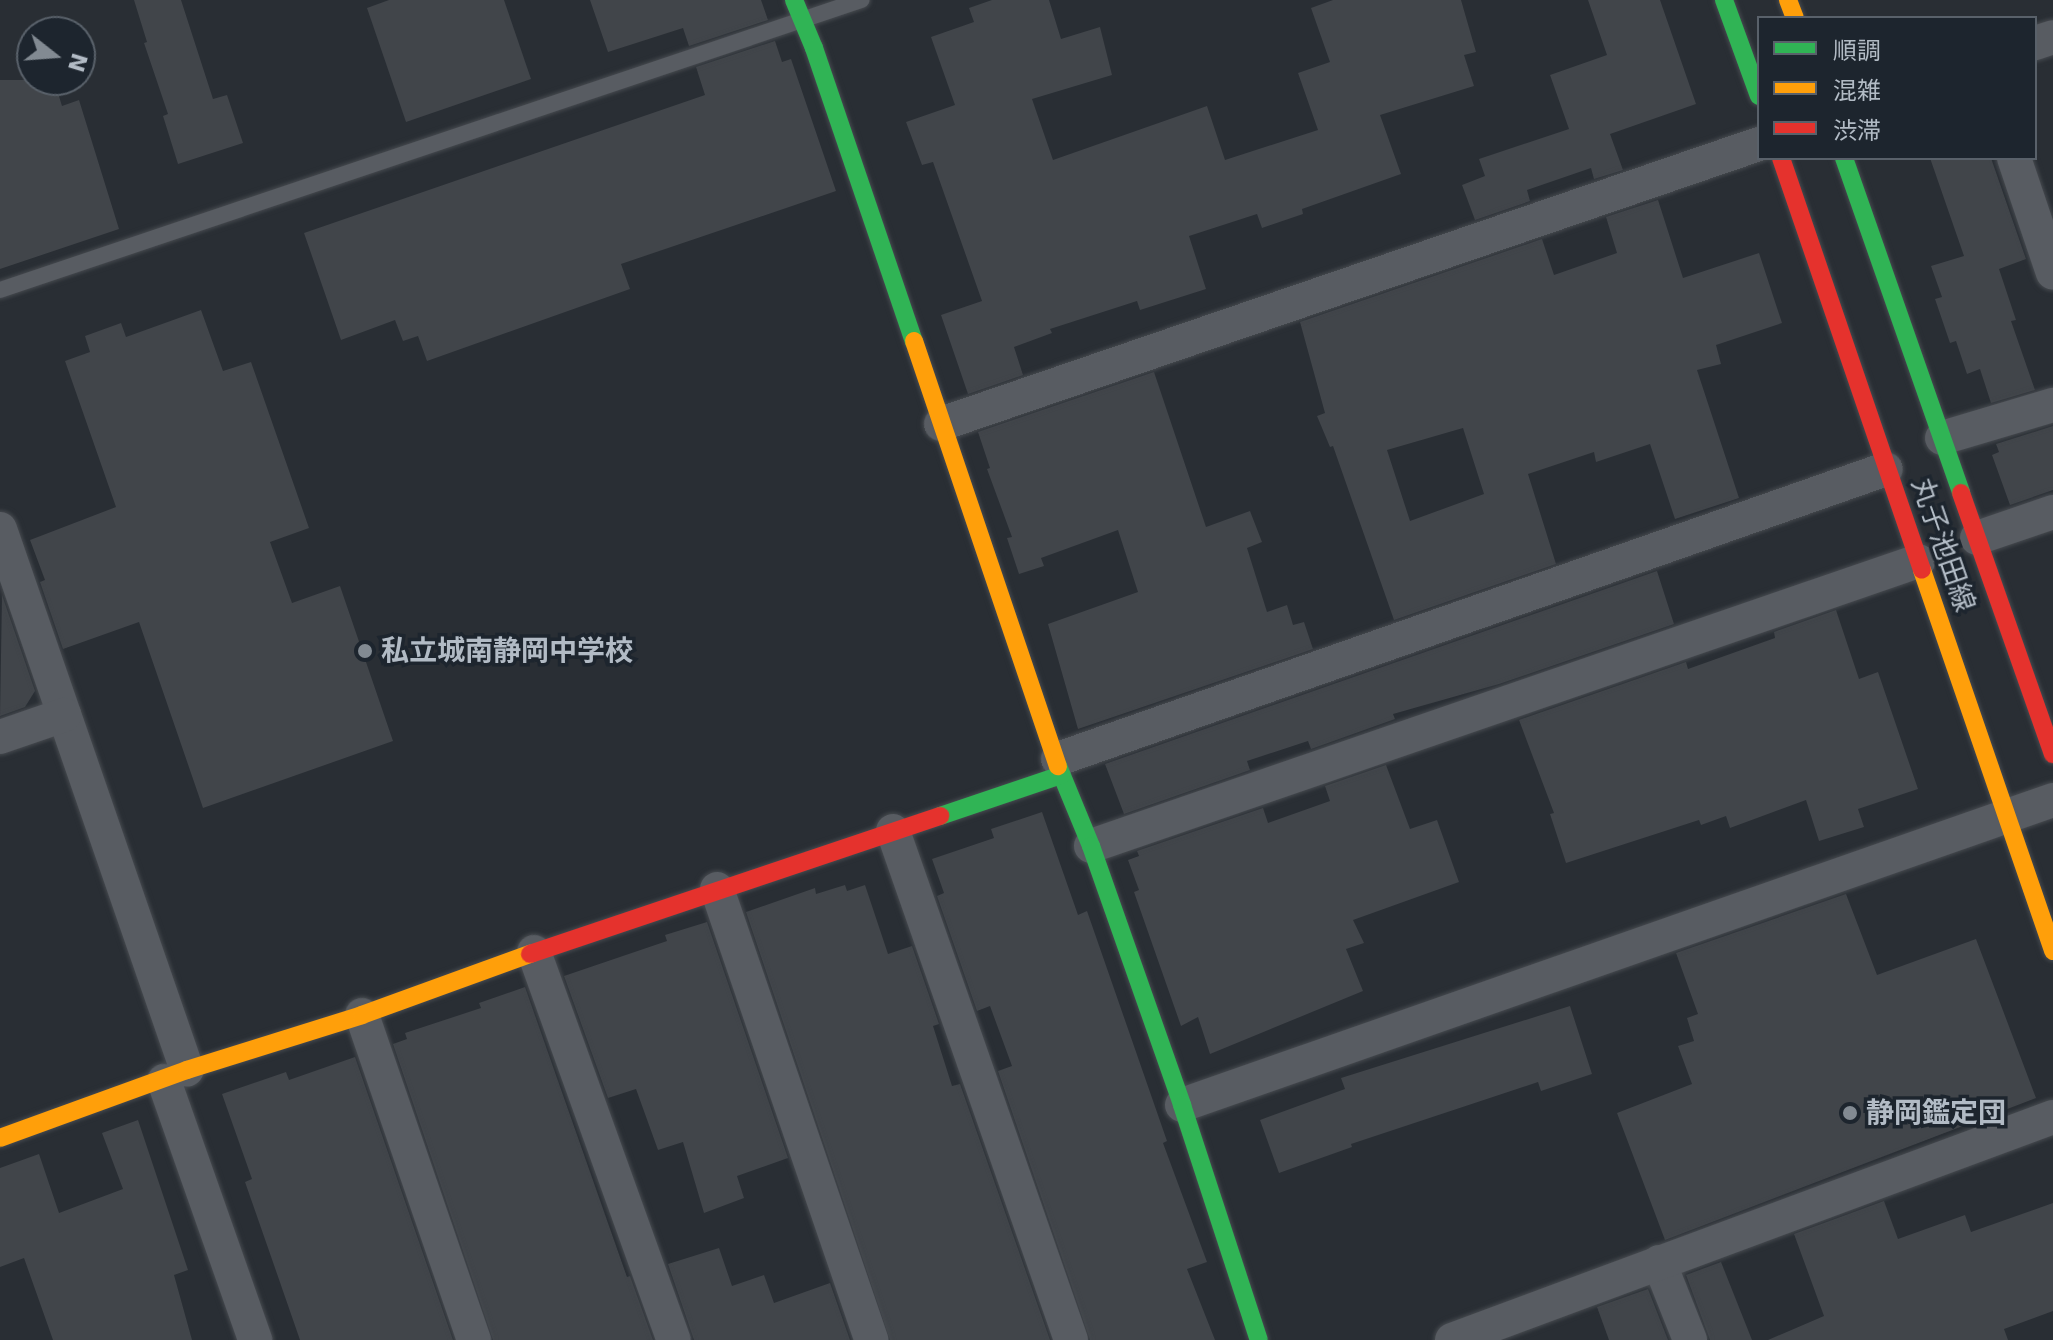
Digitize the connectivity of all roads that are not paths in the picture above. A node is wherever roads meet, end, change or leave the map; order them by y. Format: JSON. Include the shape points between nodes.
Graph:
{"nodes":[{"id":1,"x":794,"y":0,"type":"edge"},
{"id":2,"x":861,"y":0,"type":"edge"},
{"id":3,"x":1724,"y":0,"type":"edge"},
{"id":4,"x":801,"y":21,"type":"junction"},
{"id":5,"x":1757,"y":91,"type":"edge"},
{"id":6,"x":1757,"y":145,"type":"edge"},
{"id":7,"x":1782,"y":160,"type":"edge"},
{"id":8,"x":1845,"y":160,"type":"edge"},
{"id":9,"x":2015,"y":160,"type":"edge"},
{"id":10,"x":2046,"y":226,"type":"edge"},
{"id":11,"x":2053,"y":273,"type":"edge"},
{"id":12,"x":0,"y":290,"type":"edge"},
{"id":13,"x":2053,"y":405,"type":"edge"},
{"id":14,"x":941,"y":424,"type":"junction"},
{"id":15,"x":1942,"y":438,"type":"junction"},
{"id":16,"x":1886,"y":469,"type":"junction"},
{"id":17,"x":2053,"y":512,"type":"edge"},
{"id":18,"x":0,"y":529,"type":"edge"},
{"id":19,"x":1977,"y":538,"type":"junction"},
{"id":20,"x":1918,"y":561,"type":"junction"},
{"id":21,"x":64,"y":715,"type":"junction"},
{"id":22,"x":0,"y":737,"type":"edge"},
{"id":23,"x":2053,"y":754,"type":"edge"},
{"id":24,"x":1059,"y":767,"type":"junction"},
{"id":25,"x":2053,"y":800,"type":"edge"},
{"id":26,"x":2009,"y":816,"type":"junction"},
{"id":27,"x":893,"y":831,"type":"junction"},
{"id":28,"x":1091,"y":846,"type":"junction"},
{"id":29,"x":717,"y":889,"type":"junction"},
{"id":30,"x":2053,"y":951,"type":"edge"},
{"id":31,"x":534,"y":952,"type":"junction"},
{"id":32,"x":362,"y":1015,"type":"junction"},
{"id":33,"x":176,"y":1076,"type":"junction"},
{"id":34,"x":1182,"y":1105,"type":"junction"},
{"id":35,"x":2053,"y":1117,"type":"edge"},
{"id":36,"x":0,"y":1138,"type":"edge"},
{"id":37,"x":1659,"y":1262,"type":"junction"},
{"id":38,"x":255,"y":1340,"type":"edge"},
{"id":39,"x":474,"y":1340,"type":"edge"},
{"id":40,"x":674,"y":1340,"type":"edge"},
{"id":41,"x":871,"y":1340,"type":"edge"},
{"id":42,"x":1071,"y":1340,"type":"edge"},
{"id":43,"x":1259,"y":1340,"type":"edge"},
{"id":44,"x":1452,"y":1340,"type":"edge"},
{"id":45,"x":1690,"y":1340,"type":"edge"}],
"edges":[{"from":1,"to":4,"type":"street"},
{"from":2,"to":4,"type":"lane"},
{"from":3,"to":5,"type":"street"},
{"from":4,"to":12,"type":"lane"},
{"from":4,"to":14,"type":"street"},
{"from":6,"to":14,"type":"street"},
{"from":7,"to":16,"type":"street","name":"丸子池田線"},
{"from":8,"to":15,"type":"street","name":"丸子池田線"},
{"from":9,"to":10,"type":"street"},
{"from":10,"to":11,"type":"street"},
{"from":13,"to":15,"type":"street"},
{"from":14,"to":24,"type":"street"},
{"from":15,"to":19,"type":"street","name":"丸子池田線"},
{"from":16,"to":20,"type":"street","name":"丸子池田線"},
{"from":16,"to":24,"type":"street"},
{"from":17,"to":19,"type":"street"},
{"from":18,"to":21,"type":"street"},
{"from":19,"to":23,"type":"street","name":"丸子池田線"},
{"from":20,"to":26,"type":"street","name":"丸子池田線"},
{"from":20,"to":28,"type":"street"},
{"from":21,"to":22,"type":"street"},
{"from":21,"to":33,"type":"street"},
{"from":24,"to":27,"type":"street"},
{"from":24,"to":28,"type":"street"},
{"from":25,"to":26,"type":"street"},
{"from":26,"to":30,"type":"street","name":"丸子池田線"},
{"from":26,"to":34,"type":"street"},
{"from":27,"to":29,"type":"street"},
{"from":27,"to":42,"type":"street"},
{"from":28,"to":34,"type":"street"},
{"from":29,"to":31,"type":"street"},
{"from":29,"to":41,"type":"street"},
{"from":31,"to":32,"type":"street"},
{"from":31,"to":40,"type":"street"},
{"from":32,"to":33,"type":"street"},
{"from":32,"to":39,"type":"street"},
{"from":33,"to":36,"type":"street"},
{"from":33,"to":38,"type":"street"},
{"from":34,"to":43,"type":"street"},
{"from":35,"to":37,"type":"street"},
{"from":37,"to":44,"type":"street"},
{"from":37,"to":45,"type":"street"}]}
